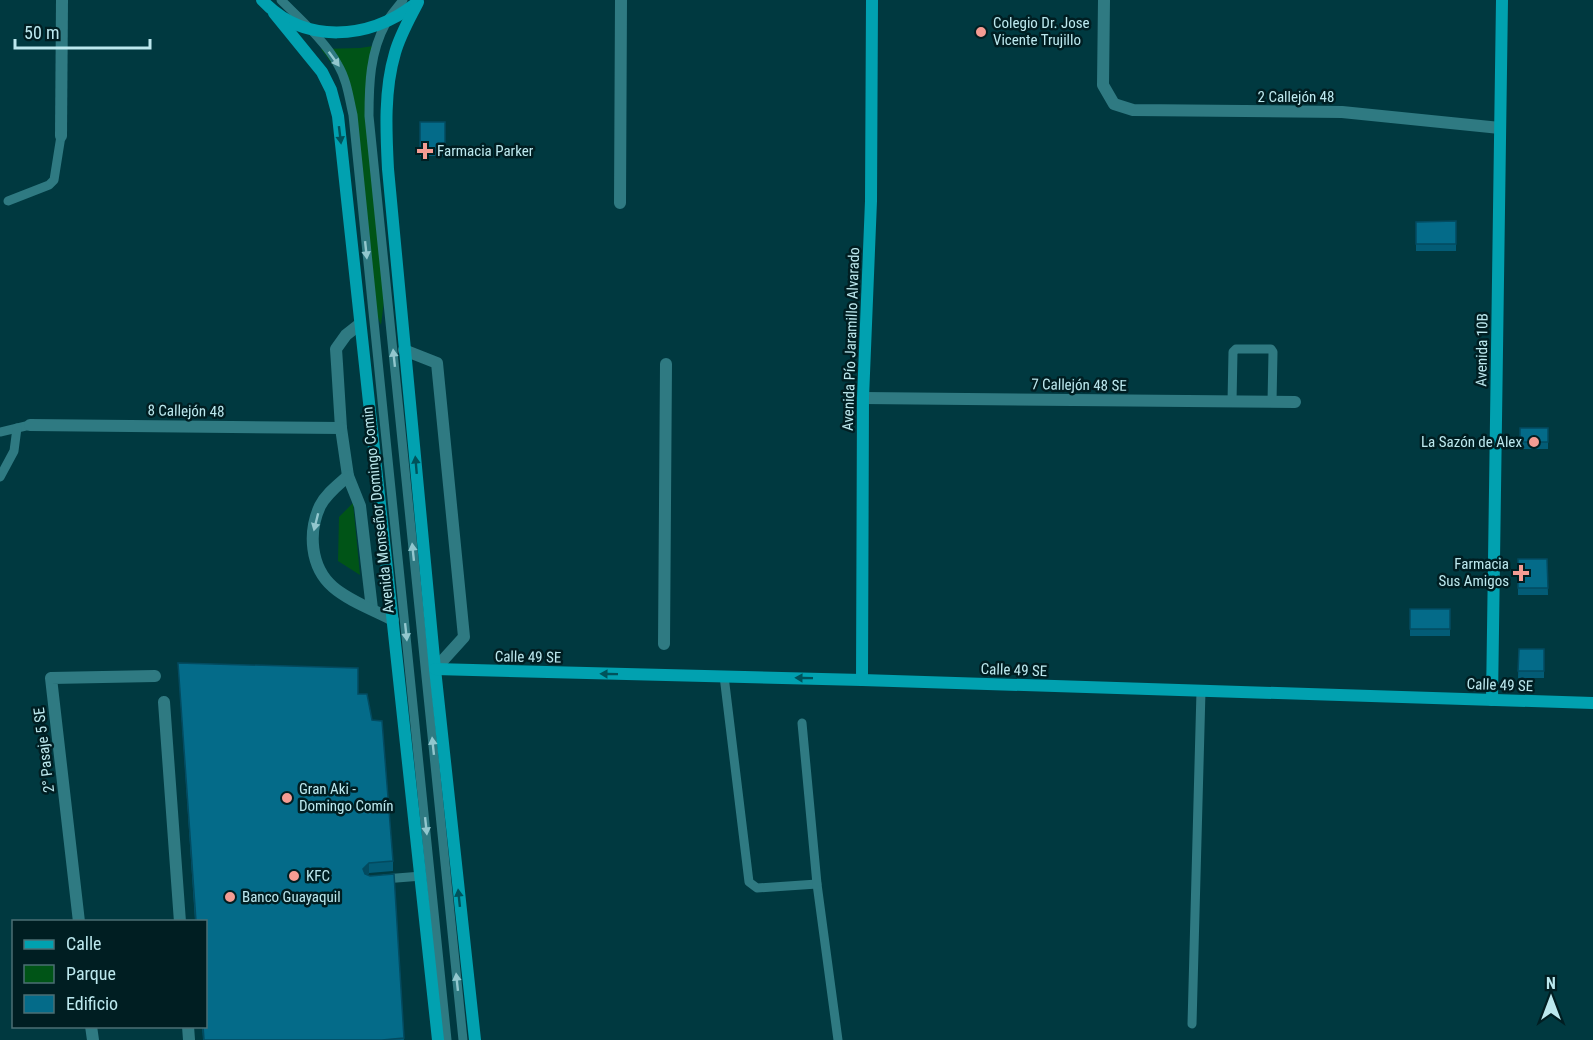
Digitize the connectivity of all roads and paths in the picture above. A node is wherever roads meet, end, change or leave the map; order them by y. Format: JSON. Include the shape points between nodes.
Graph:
{"nodes":[{"id":1,"x":62,"y":0,"type":"edge"},
{"id":2,"x":262,"y":0,"type":"edge"},
{"id":3,"x":281,"y":0,"type":"edge"},
{"id":4,"x":403,"y":0,"type":"edge"},
{"id":5,"x":621,"y":0,"type":"edge"},
{"id":6,"x":872,"y":0,"type":"edge"},
{"id":7,"x":1104,"y":0,"type":"edge"},
{"id":8,"x":1502,"y":0,"type":"edge"},
{"id":9,"x":419,"y":1,"type":"edge"},
{"id":10,"x":274,"y":13,"type":"junction"},
{"id":11,"x":386,"y":23,"type":"junction"},
{"id":12,"x":309,"y":29,"type":"junction"},
{"id":13,"x":1500,"y":128,"type":"junction"},
{"id":14,"x":61,"y":136,"type":"joint"},
{"id":15,"x":8,"y":201,"type":"dead end"},
{"id":16,"x":620,"y":203,"type":"dead end"},
{"id":17,"x":360,"y":324,"type":"junction"},
{"id":18,"x":404,"y":350,"type":"junction"},
{"id":19,"x":666,"y":364,"type":"dead end"},
{"id":20,"x":863,"y":398,"type":"junction"},
{"id":21,"x":1232,"y":402,"type":"junction"},
{"id":22,"x":1272,"y":402,"type":"junction"},
{"id":23,"x":1295,"y":402,"type":"dead end"},
{"id":24,"x":30,"y":425,"type":"joint"},
{"id":25,"x":17,"y":428,"type":"junction"},
{"id":26,"x":341,"y":428,"type":"junction"},
{"id":27,"x":0,"y":432,"type":"edge"},
{"id":28,"x":348,"y":476,"type":"junction"},
{"id":29,"x":0,"y":477,"type":"edge"},
{"id":30,"x":372,"y":609,"type":"junction"},
{"id":31,"x":393,"y":620,"type":"junction"},
{"id":32,"x":664,"y":644,"type":"dead end"},
{"id":33,"x":435,"y":669,"type":"junction"},
{"id":34,"x":155,"y":676,"type":"dead end"},
{"id":35,"x":724,"y":676,"type":"junction"},
{"id":36,"x":862,"y":680,"type":"junction"},
{"id":37,"x":1202,"y":691,"type":"junction"},
{"id":38,"x":1492,"y":700,"type":"junction"},
{"id":39,"x":164,"y":702,"type":"dead end"},
{"id":40,"x":1593,"y":704,"type":"edge"},
{"id":41,"x":802,"y":723,"type":"dead end"},
{"id":42,"x":422,"y":876,"type":"junction"},
{"id":43,"x":370,"y":880,"type":"edge"},
{"id":44,"x":817,"y":884,"type":"junction"},
{"id":45,"x":79,"y":920,"type":"edge"},
{"id":46,"x":180,"y":920,"type":"edge"},
{"id":47,"x":1192,"y":1024,"type":"dead end"},
{"id":48,"x":438,"y":1040,"type":"edge"},
{"id":49,"x":447,"y":1040,"type":"edge"},
{"id":50,"x":463,"y":1040,"type":"edge"},
{"id":51,"x":475,"y":1040,"type":"edge"},
{"id":52,"x":838,"y":1040,"type":"edge"}],
"edges":[{"from":1,"to":14,"type":"street"},
{"from":2,"to":10,"type":"street","name":"Avenida Monseñor Domingo Comin"},
{"from":3,"to":12,"type":"lane","name":"Avenida Monseñor Domingo Comin"},
{"from":4,"to":11,"type":"lane","name":"Avenida Monseñor Domingo Comin"},
{"from":5,"to":16,"type":"street"},
{"from":6,"to":20,"type":"street","name":"Avenida Pío Jaramillo Alvarado","via":[[871,201]]},
{"from":7,"to":13,"type":"street","name":"2 Callejón 48","via":[[1103,85],[1114,104],[1133,110],[1342,112]]},
{"from":8,"to":13,"type":"street","name":"Avenida 10B"},
{"from":9,"to":11,"type":"street"},
{"from":9,"to":18,"type":"street","via":[[395,52],[386,123]]},
{"from":10,"to":12,"type":"street"},
{"from":10,"to":17,"type":"street","name":"Avenida Monseñor Domingo Comin","one_way":true,"via":[[322,72],[331,90],[338,116]]},
{"from":11,"to":12,"type":"street","via":[[348,32]]},
{"from":50,"to":11,"type":"lane","name":"Avenida Monseñor Domingo Comin","one_way":true,"via":[[369,116],[372,59]]},
{"from":12,"to":49,"type":"lane","name":"Avenida Monseñor Domingo Comin","one_way":true,"via":[[338,63],[353,115]]},
{"from":13,"to":38,"type":"street","name":"Avenida 10B"},
{"from":14,"to":15,"type":"lane","via":[[54,180]]},
{"from":17,"to":26,"type":"street","name":"Avenida Monseñor Domingo Comin","via":[[336,349]]},
{"from":17,"to":31,"type":"street","name":"Avenida Monseñor Domingo Comin"},
{"from":33,"to":18,"type":"street","one_way":true},
{"from":18,"to":33,"type":"street","via":[[437,363],[464,637]]},
{"from":19,"to":32,"type":"street"},
{"from":20,"to":21,"type":"street","name":"7 Callejón 48 SE"},
{"from":20,"to":36,"type":"street","name":"Avenida Pío Jaramillo Alvarado"},
{"from":21,"to":22,"type":"street","name":"7 Callejón 48 SE"},
{"from":21,"to":22,"type":"lane","via":[[1236,349],[1273,352]]},
{"from":22,"to":23,"type":"street","name":"7 Callejón 48 SE"},
{"from":24,"to":25,"type":"lane"},
{"from":24,"to":26,"type":"street","name":"8 Callejón 48"},
{"from":25,"to":27,"type":"lane"},
{"from":25,"to":29,"type":"lane","via":[[14,451]]},
{"from":26,"to":28,"type":"street","name":"Avenida Monseñor Domingo Comin"},
{"from":28,"to":30,"type":"street","name":"Avenida Monseñor Domingo Comin","via":[[360,506]]},
{"from":28,"to":30,"type":"street","name":"Avenida Monseñor Domingo Comin","one_way":true,"via":[[321,505],[314,525],[313,548],[321,574],[333,587]]},
{"from":30,"to":31,"type":"street","name":"Avenida Monseñor Domingo Comin"},
{"from":31,"to":42,"type":"street","name":"Avenida Monseñor Domingo Comin"},
{"from":35,"to":33,"type":"street","name":"Calle 49 SE","one_way":true},
{"from":51,"to":33,"type":"street","one_way":true},
{"from":34,"to":45,"type":"street","name":"2° Pasaje 5 SE","via":[[51,678]]},
{"from":36,"to":35,"type":"street","name":"Calle 49 SE","one_way":true},
{"from":35,"to":44,"type":"lane","via":[[749,882],[757,888]]},
{"from":36,"to":37,"type":"street","name":"Calle 49 SE"},
{"from":37,"to":38,"type":"street","name":"Calle 49 SE"},
{"from":37,"to":47,"type":"lane"},
{"from":38,"to":40,"type":"street","name":"Calle 49 SE"},
{"from":39,"to":46,"type":"street"},
{"from":41,"to":44,"type":"lane"},
{"from":42,"to":43,"type":"lane"},
{"from":42,"to":48,"type":"street","name":"Avenida Monseñor Domingo Comin"},
{"from":44,"to":52,"type":"lane"}]}
